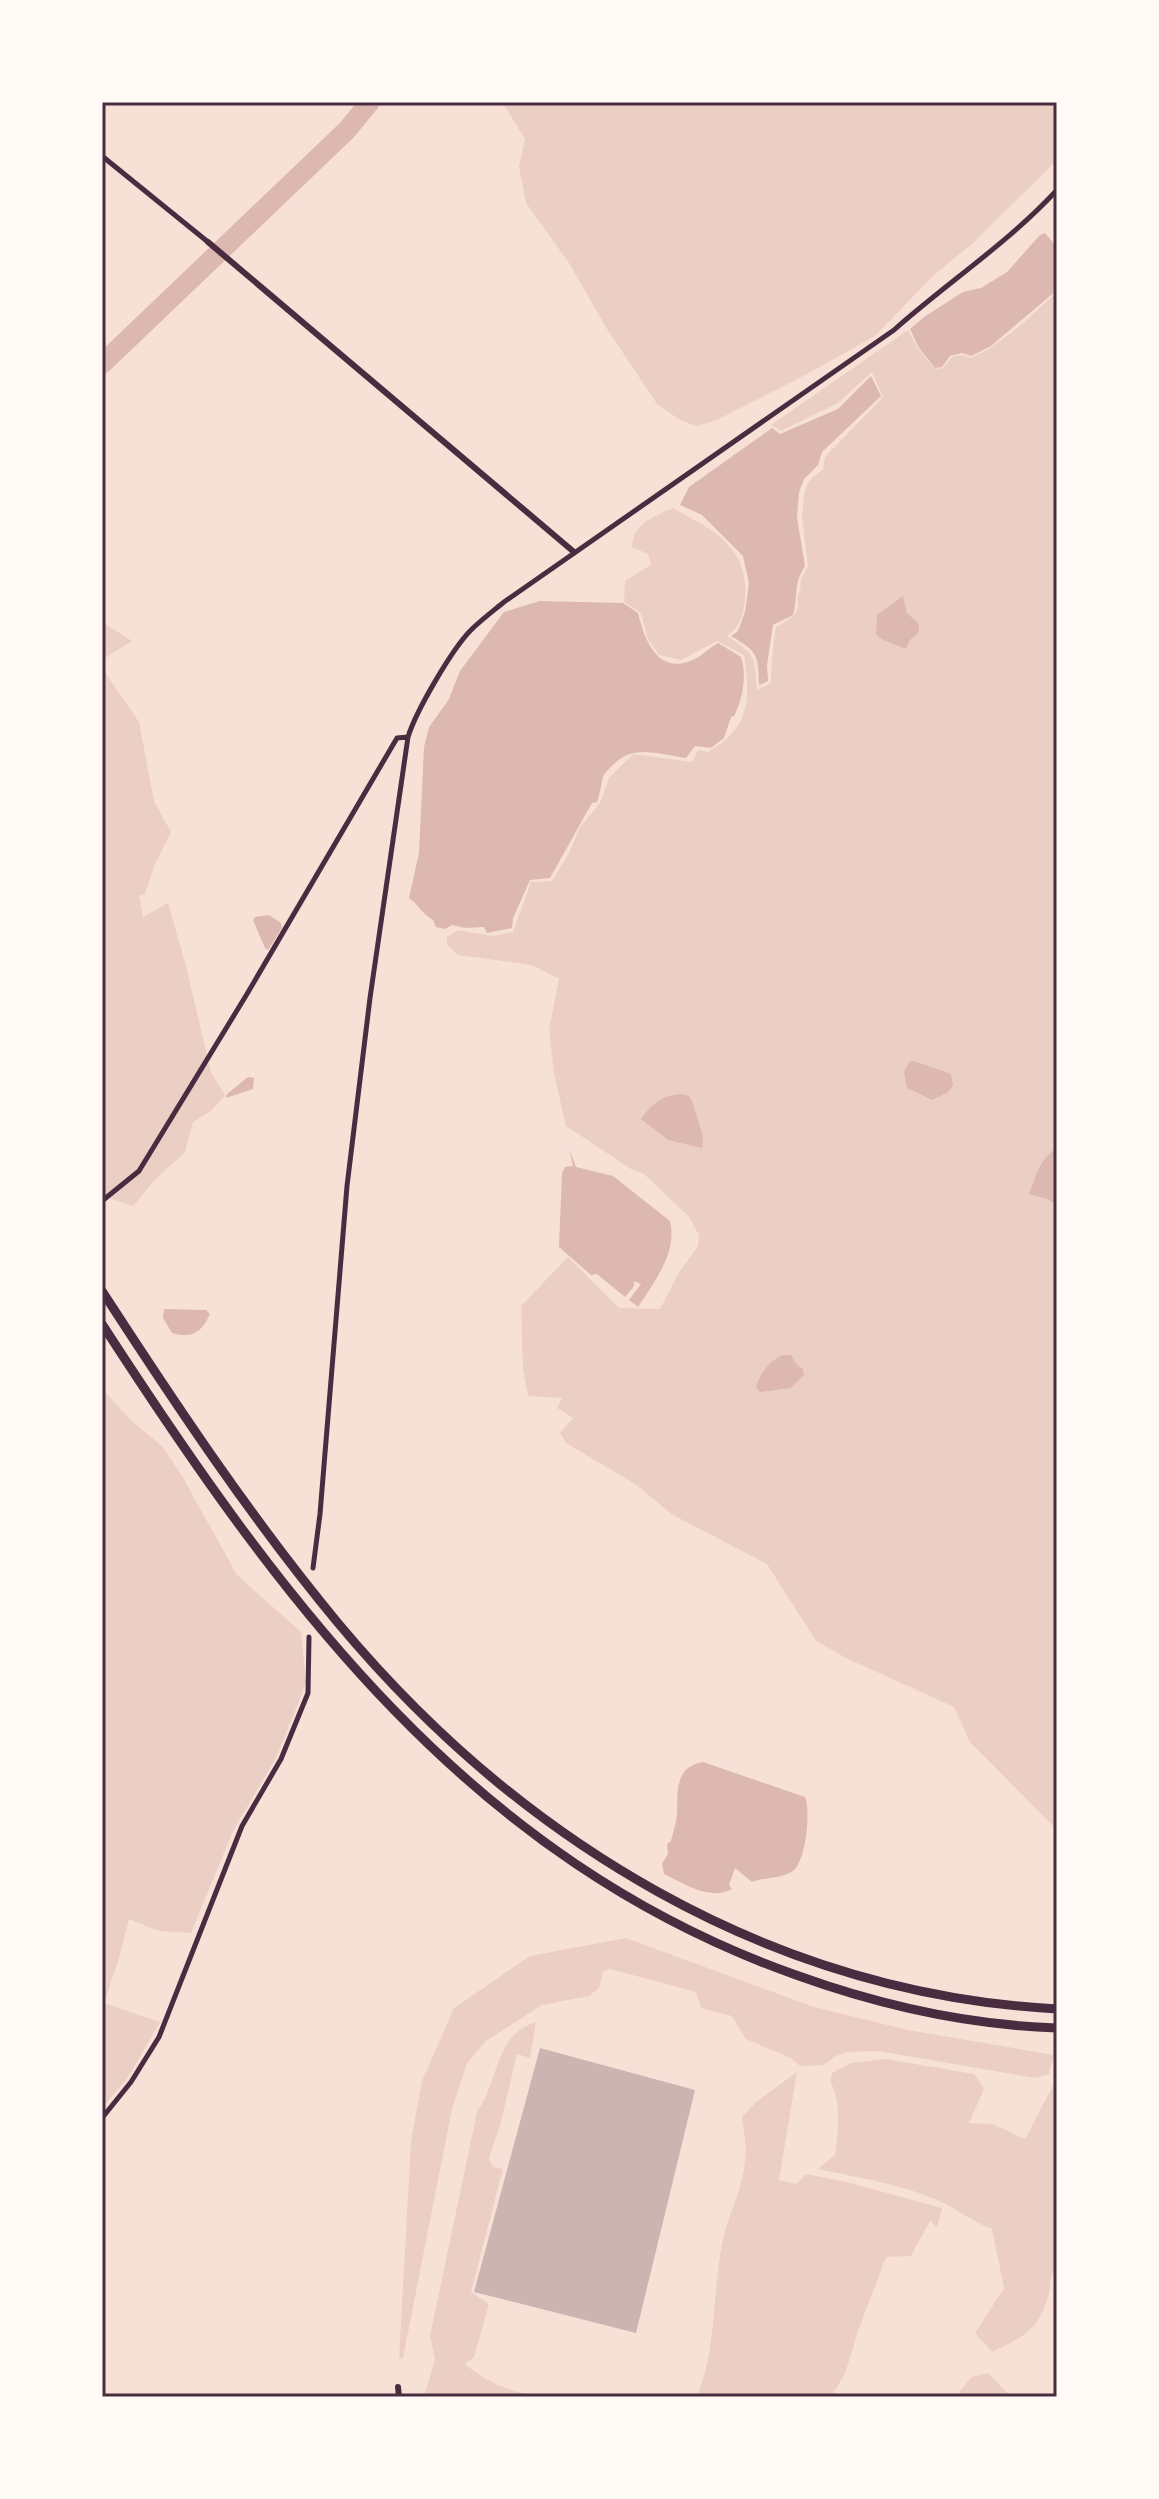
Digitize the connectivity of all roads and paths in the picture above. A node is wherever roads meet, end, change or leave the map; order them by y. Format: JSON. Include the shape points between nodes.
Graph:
{"nodes":[{"id":1,"x":102,"y":156,"type":"edge"},
{"id":2,"x":1057,"y":190,"type":"edge"},
{"id":3,"x":208,"y":242,"type":"joint"},
{"id":4,"x":574,"y":552,"type":"junction"},
{"id":5,"x":408,"y":737,"type":"junction"},
{"id":6,"x":102,"y":1201,"type":"edge"},
{"id":7,"x":102,"y":1291,"type":"edge"},
{"id":8,"x":102,"y":1324,"type":"edge"},
{"id":9,"x":313,"y":1568,"type":"dead end"},
{"id":10,"x":309,"y":1637,"type":"dead end"},
{"id":11,"x":1057,"y":2009,"type":"edge"},
{"id":12,"x":1057,"y":2028,"type":"edge"},
{"id":13,"x":102,"y":2118,"type":"edge"},
{"id":14,"x":398,"y":2387,"type":"dead end"},
{"id":15,"x":399,"y":2397,"type":"edge"}],
"edges":[{"from":1,"to":3,"type":"street"},
{"from":2,"to":4,"type":"street","via":[[1018,230],[894,330]]},
{"from":3,"to":4,"type":"street"},
{"from":4,"to":5,"type":"street","via":[[469,631]]},
{"from":5,"to":6,"type":"street","via":[[397,738],[139,1171]]},
{"from":5,"to":9,"type":"street","via":[[347,1186]]},
{"from":7,"to":11,"type":"highway","via":[[235,1491],[340,1625],[442,1733],[529,1809],[627,1876],[780,1950],[890,1984],[995,2004]]},
{"from":8,"to":12,"type":"highway","via":[[219,1498],[326,1636],[426,1744],[555,1851],[666,1920],[829,1987],[941,2015]]},
{"from":10,"to":13,"type":"street","via":[[308,1693],[281,1759],[242,1826],[159,2037]]},
{"from":14,"to":15,"type":"street"}]}
